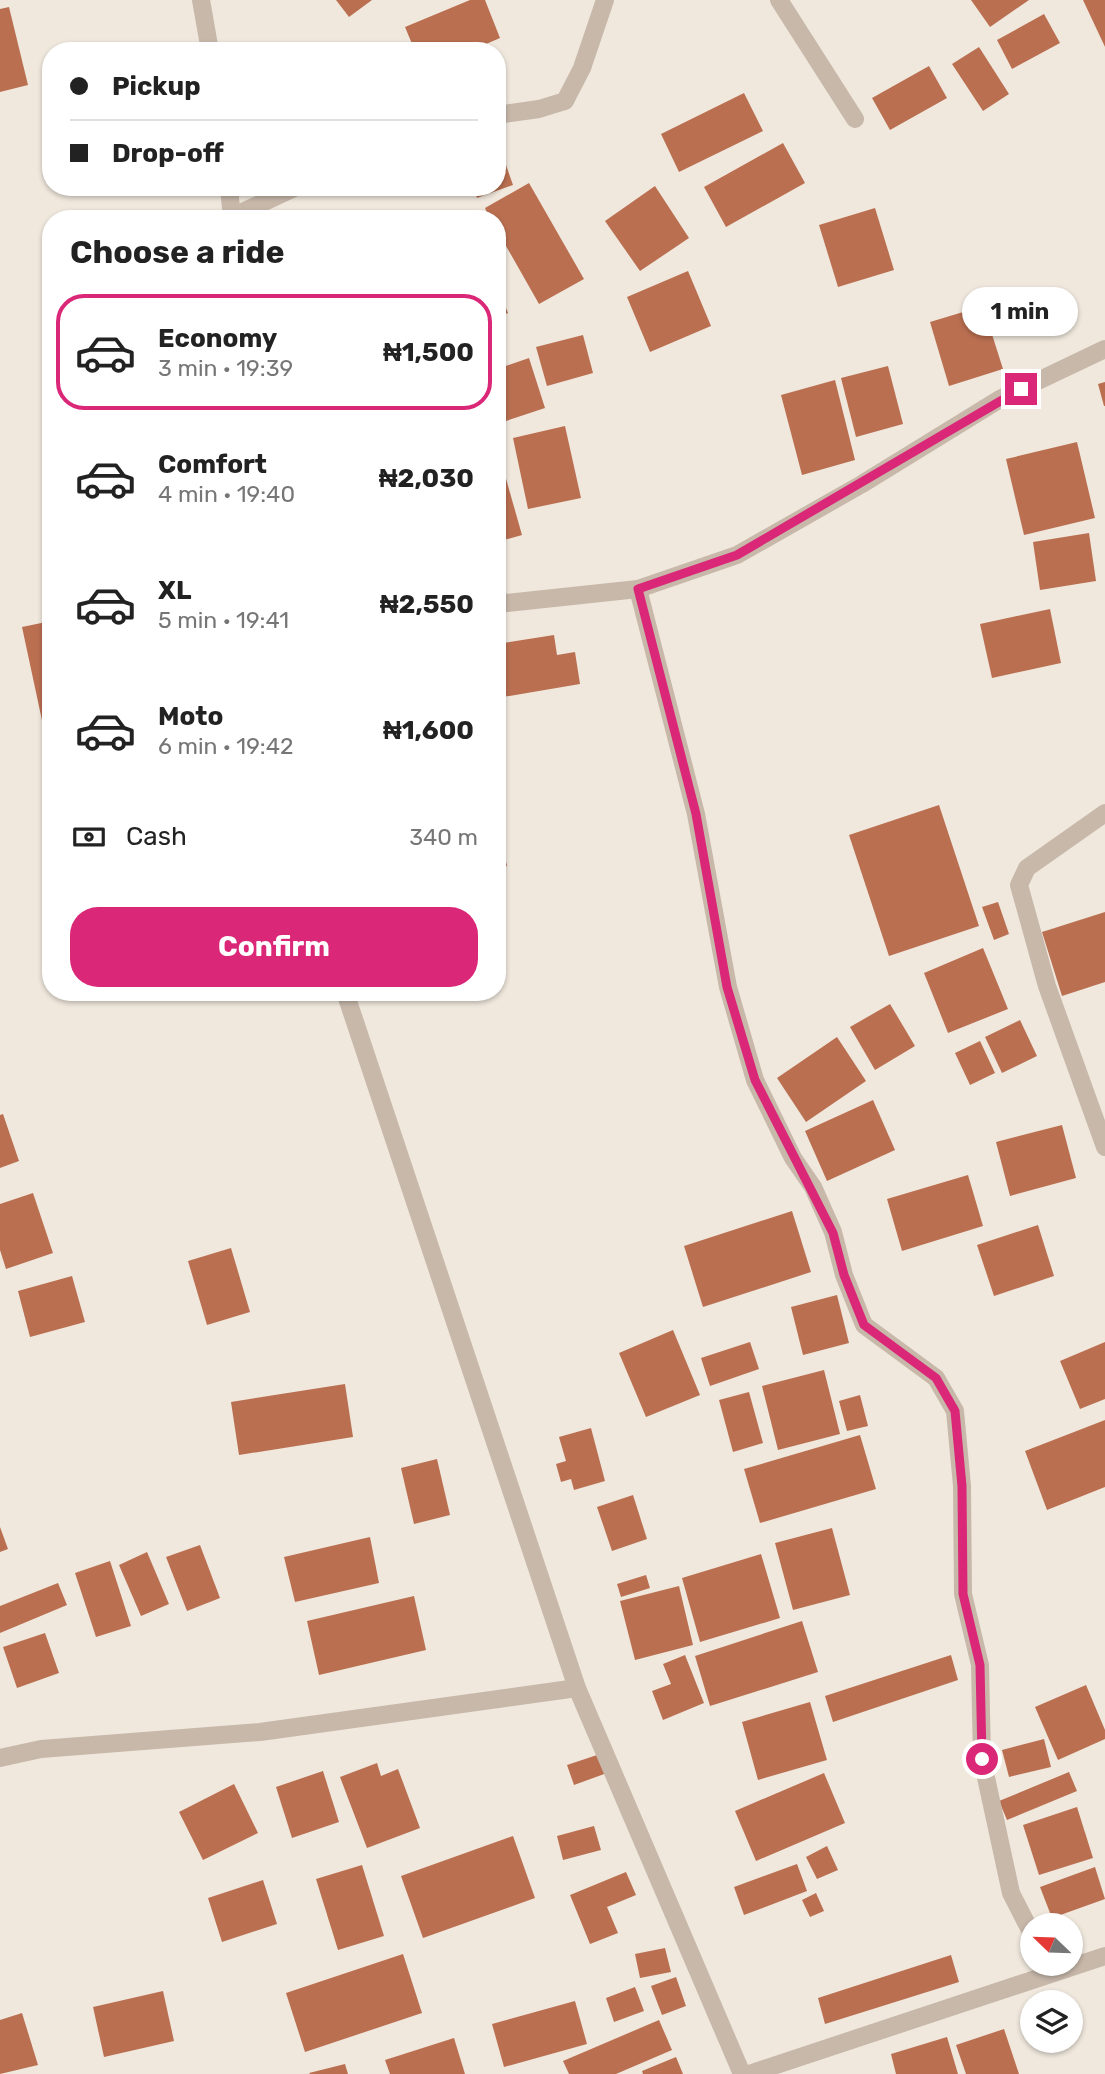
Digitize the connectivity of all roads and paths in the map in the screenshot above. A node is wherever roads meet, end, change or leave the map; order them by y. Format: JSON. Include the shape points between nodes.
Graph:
{"nodes":[{"id":1,"x":201,"y":0,"type":"edge"},
{"id":2,"x":605,"y":0,"type":"edge"},
{"id":3,"x":779,"y":0,"type":"edge"},
{"id":4,"x":208,"y":42,"type":"edge"},
{"id":5,"x":506,"y":114,"type":"edge"},
{"id":6,"x":855,"y":119,"type":"dead end"},
{"id":7,"x":277,"y":196,"type":"edge"},
{"id":8,"x":249,"y":210,"type":"edge"},
{"id":9,"x":1105,"y":349,"type":"edge"},
{"id":10,"x":638,"y":589,"type":"junction"},
{"id":11,"x":506,"y":603,"type":"edge"},
{"id":12,"x":1105,"y":813,"type":"edge"},
{"id":13,"x":348,"y":1001,"type":"edge"},
{"id":14,"x":1105,"y":1147,"type":"edge"},
{"id":15,"x":577,"y":1688,"type":"junction"},
{"id":16,"x":0,"y":1758,"type":"edge"},
{"id":17,"x":1021,"y":1913,"type":"edge"},
{"id":18,"x":1105,"y":1956,"type":"edge"},
{"id":19,"x":1083,"y":1961,"type":"edge"},
{"id":20,"x":1027,"y":1976,"type":"edge"},
{"id":21,"x":742,"y":2074,"type":"edge"},
{"id":22,"x":749,"y":2074,"type":"edge"}],
"edges":[{"from":1,"to":4,"type":"street"},
{"from":2,"to":5,"type":"street","via":[[582,68],[565,101]]},
{"from":3,"to":6,"type":"street"},
{"from":7,"to":8,"type":"street"},
{"from":9,"to":10,"type":"street","via":[[1000,399],[737,555]]},
{"from":10,"to":11,"type":"street"},
{"from":10,"to":17,"type":"street","via":[[696,814],[727,987],[755,1080],[833,1233],[864,1325],[936,1378],[955,1411],[962,1486],[963,1594],[980,1665],[982,1759],[1011,1893]]},
{"from":12,"to":14,"type":"street","via":[[1027,868],[1019,885],[1047,986]]},
{"from":13,"to":15,"type":"street"},
{"from":15,"to":16,"type":"street","via":[[260,1732],[41,1749]]},
{"from":15,"to":21,"type":"street"},
{"from":18,"to":19,"type":"street"},
{"from":20,"to":22,"type":"street"}]}
